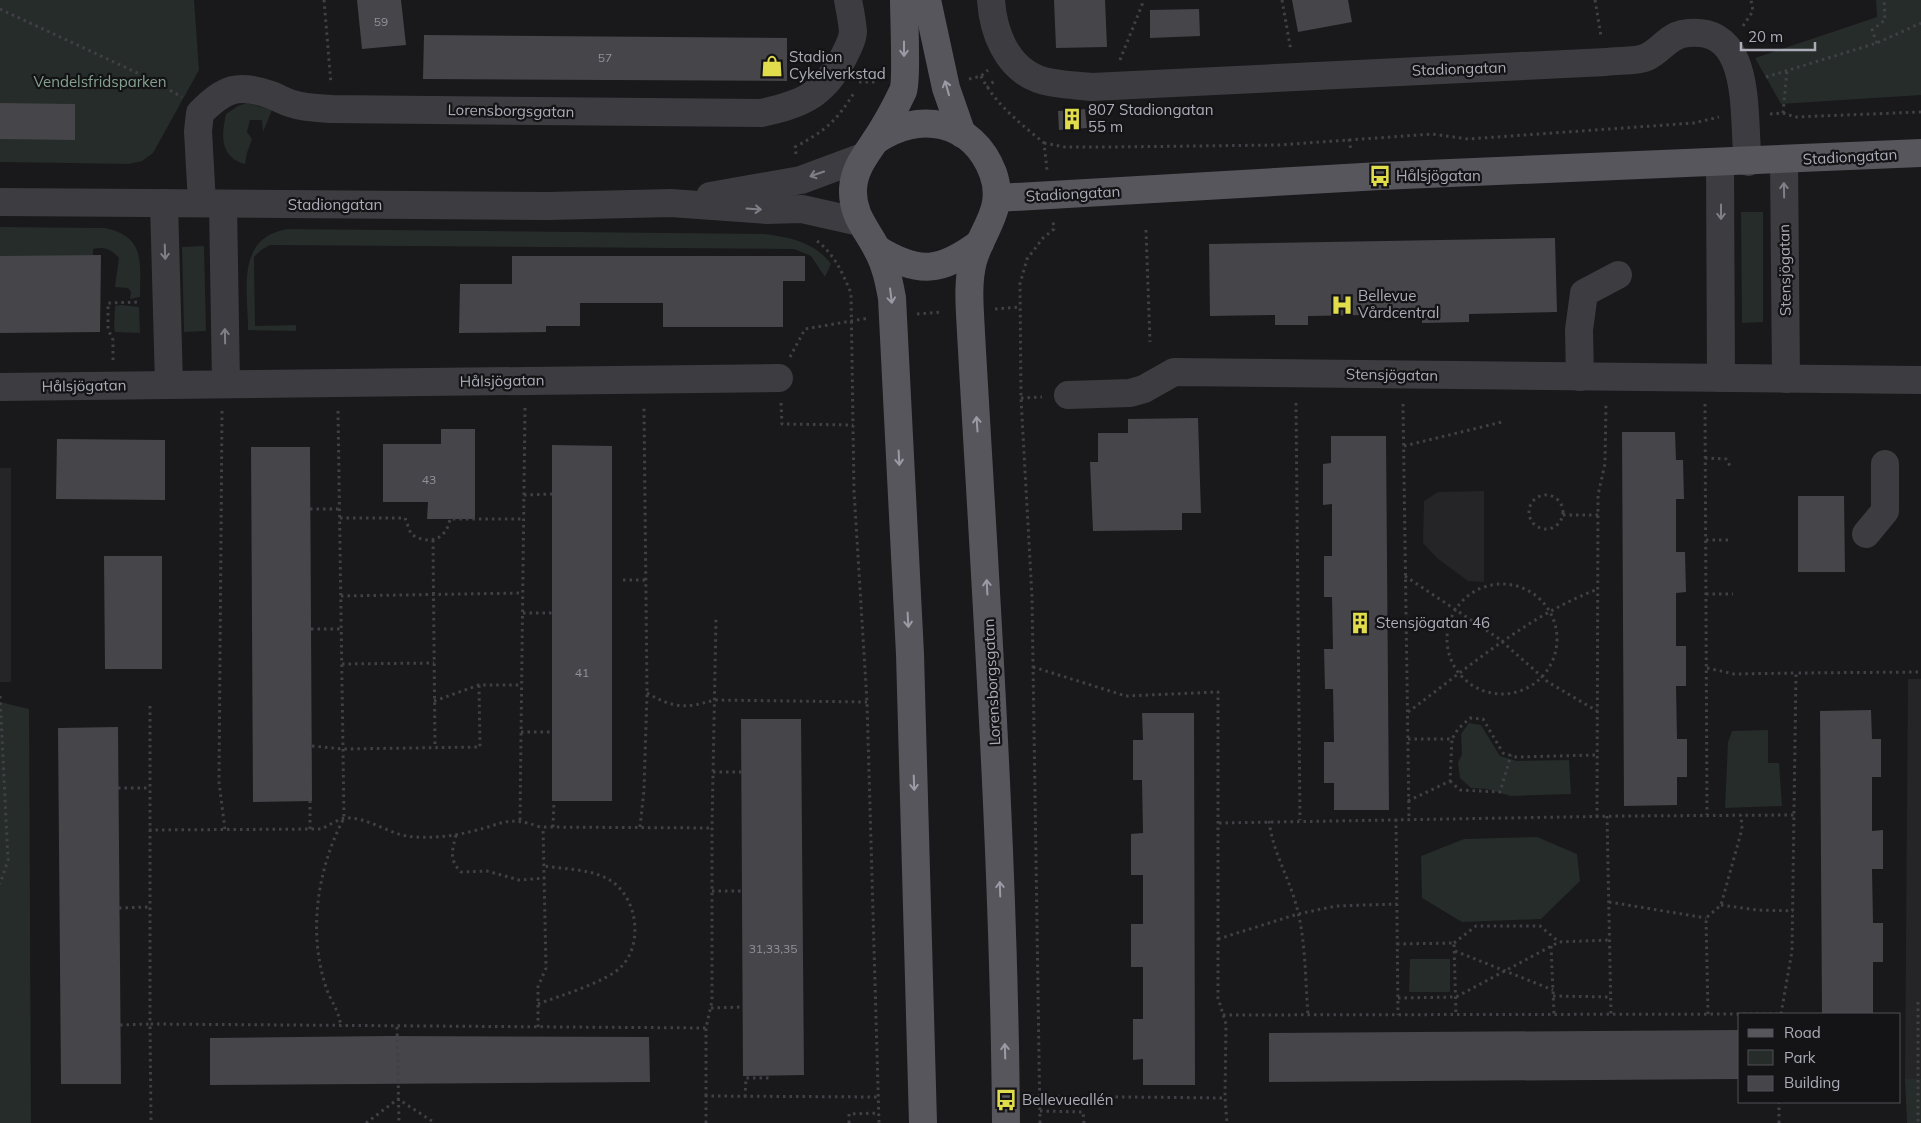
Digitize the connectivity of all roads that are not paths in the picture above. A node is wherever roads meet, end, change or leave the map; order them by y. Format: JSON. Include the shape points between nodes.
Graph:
{"nodes":[{"id":1,"x":848,"y":0,"type":"edge"},
{"id":2,"x":904,"y":0,"type":"edge"},
{"id":3,"x":927,"y":0,"type":"edge"},
{"id":4,"x":990,"y":0,"type":"edge"},
{"id":5,"x":962,"y":134,"type":"junction"},
{"id":6,"x":869,"y":149,"type":"junction"},
{"id":7,"x":1921,"y":153,"type":"edge"},
{"id":8,"x":1784,"y":160,"type":"junction"},
{"id":9,"x":1748,"y":162,"type":"junction"},
{"id":10,"x":1720,"y":163,"type":"junction"},
{"id":11,"x":997,"y":198,"type":"junction"},
{"id":12,"x":0,"y":202,"type":"edge"},
{"id":13,"x":164,"y":203,"type":"junction"},
{"id":14,"x":212,"y":203,"type":"junction"},
{"id":15,"x":671,"y":203,"type":"junction"},
{"id":16,"x":860,"y":222,"type":"junction"},
{"id":17,"x":980,"y":243,"type":"junction"},
{"id":18,"x":877,"y":249,"type":"junction"},
{"id":19,"x":1618,"y":275,"type":"dead end"},
{"id":20,"x":1593,"y":377,"type":"junction"},
{"id":21,"x":778,"y":378,"type":"road end"},
{"id":22,"x":1713,"y":378,"type":"junction"},
{"id":23,"x":1786,"y":379,"type":"junction"},
{"id":24,"x":1921,"y":380,"type":"edge"},
{"id":25,"x":226,"y":384,"type":"junction"},
{"id":26,"x":169,"y":385,"type":"junction"},
{"id":27,"x":0,"y":387,"type":"edge"},
{"id":28,"x":1068,"y":395,"type":"dead end"},
{"id":29,"x":1885,"y":464,"type":"dead end"},
{"id":30,"x":1866,"y":534,"type":"dead end"},
{"id":31,"x":923,"y":1123,"type":"edge"},
{"id":32,"x":1006,"y":1123,"type":"edge"}],
"edges":[{"from":1,"to":14,"type":"street","name":"Lorensborgsgatan","via":[[853,33],[836,70],[816,95],[790,107],[762,113],[331,109],[293,104],[242,87],[227,91],[200,112],[198,131]]},
{"from":2,"to":6,"type":"main road","name":"Lorensborgsgatan","one_way":true,"via":[[904,89]]},
{"from":5,"to":3,"type":"main road","name":"Lorensborgsgatan","one_way":true,"via":[[946,88]]},
{"from":4,"to":9,"type":"street","name":"Stadiongatan","via":[[996,34],[1024,71],[1038,79],[1092,87],[1606,62],[1646,58],[1681,34],[1704,34],[1725,42],[1734,53],[1743,86]]},
{"from":5,"to":6,"type":"main road","name":"Lorensborgsgatan","via":[[927,122],[908,124],[890,130]]},
{"from":5,"to":11,"type":"main road","name":"Lorensborgsgatan","via":[[992,169]]},
{"from":6,"to":15,"type":"street","name":"Stadiongatan","one_way":true,"via":[[801,180]]},
{"from":6,"to":16,"type":"main road","name":"Lorensborgsgatan","via":[[856,172],[853,189],[854,206]]},
{"from":7,"to":8,"type":"main road","name":"Stadiongatan"},
{"from":8,"to":9,"type":"main road","name":"Stadiongatan"},
{"from":23,"to":8,"type":"street","name":"Stensjögatan","one_way":true},
{"from":9,"to":10,"type":"main road","name":"Stadiongatan"},
{"from":10,"to":11,"type":"main road","name":"Stadiongatan","via":[[1380,176]]},
{"from":10,"to":22,"type":"street","one_way":true},
{"from":11,"to":17,"type":"main road","name":"Lorensborgsgatan","via":[[994,217]]},
{"from":12,"to":13,"type":"street","name":"Stadiongatan"},
{"from":13,"to":14,"type":"street","name":"Stadiongatan"},
{"from":13,"to":26,"type":"street","one_way":true},
{"from":14,"to":15,"type":"street","name":"Stadiongatan","via":[[548,206]]},
{"from":25,"to":14,"type":"street","one_way":true},
{"from":15,"to":16,"type":"street","name":"Stadiongatan","one_way":true,"via":[[767,210],[802,209]]},
{"from":16,"to":18,"type":"main road","name":"Lorensborgsgatan"},
{"from":17,"to":18,"type":"main road","name":"Lorensborgsgatan","via":[[958,260],[937,266],[914,266],[894,260]]},
{"from":32,"to":17,"type":"main road","name":"Lorensborgsgatan","one_way":true,"via":[[998,817],[970,310],[973,262]]},
{"from":18,"to":31,"type":"main road","name":"Lorensborgsgatan","one_way":true,"via":[[890,285],[910,654]]},
{"from":19,"to":20,"type":"street","via":[[1584,293],[1579,330]]},
{"from":20,"to":22,"type":"street","name":"Stensjögatan"},
{"from":20,"to":28,"type":"street","name":"Stensjögatan","via":[[1174,372],[1130,393]]},
{"from":21,"to":25,"type":"street","name":"Hålsjögatan"},
{"from":22,"to":23,"type":"street","name":"Stensjögatan"},
{"from":23,"to":24,"type":"street","name":"Stensjögatan"},
{"from":25,"to":26,"type":"street","name":"Hålsjögatan"},
{"from":26,"to":27,"type":"street","name":"Hålsjögatan"},
{"from":29,"to":30,"type":"street","via":[[1885,511]]}]}
